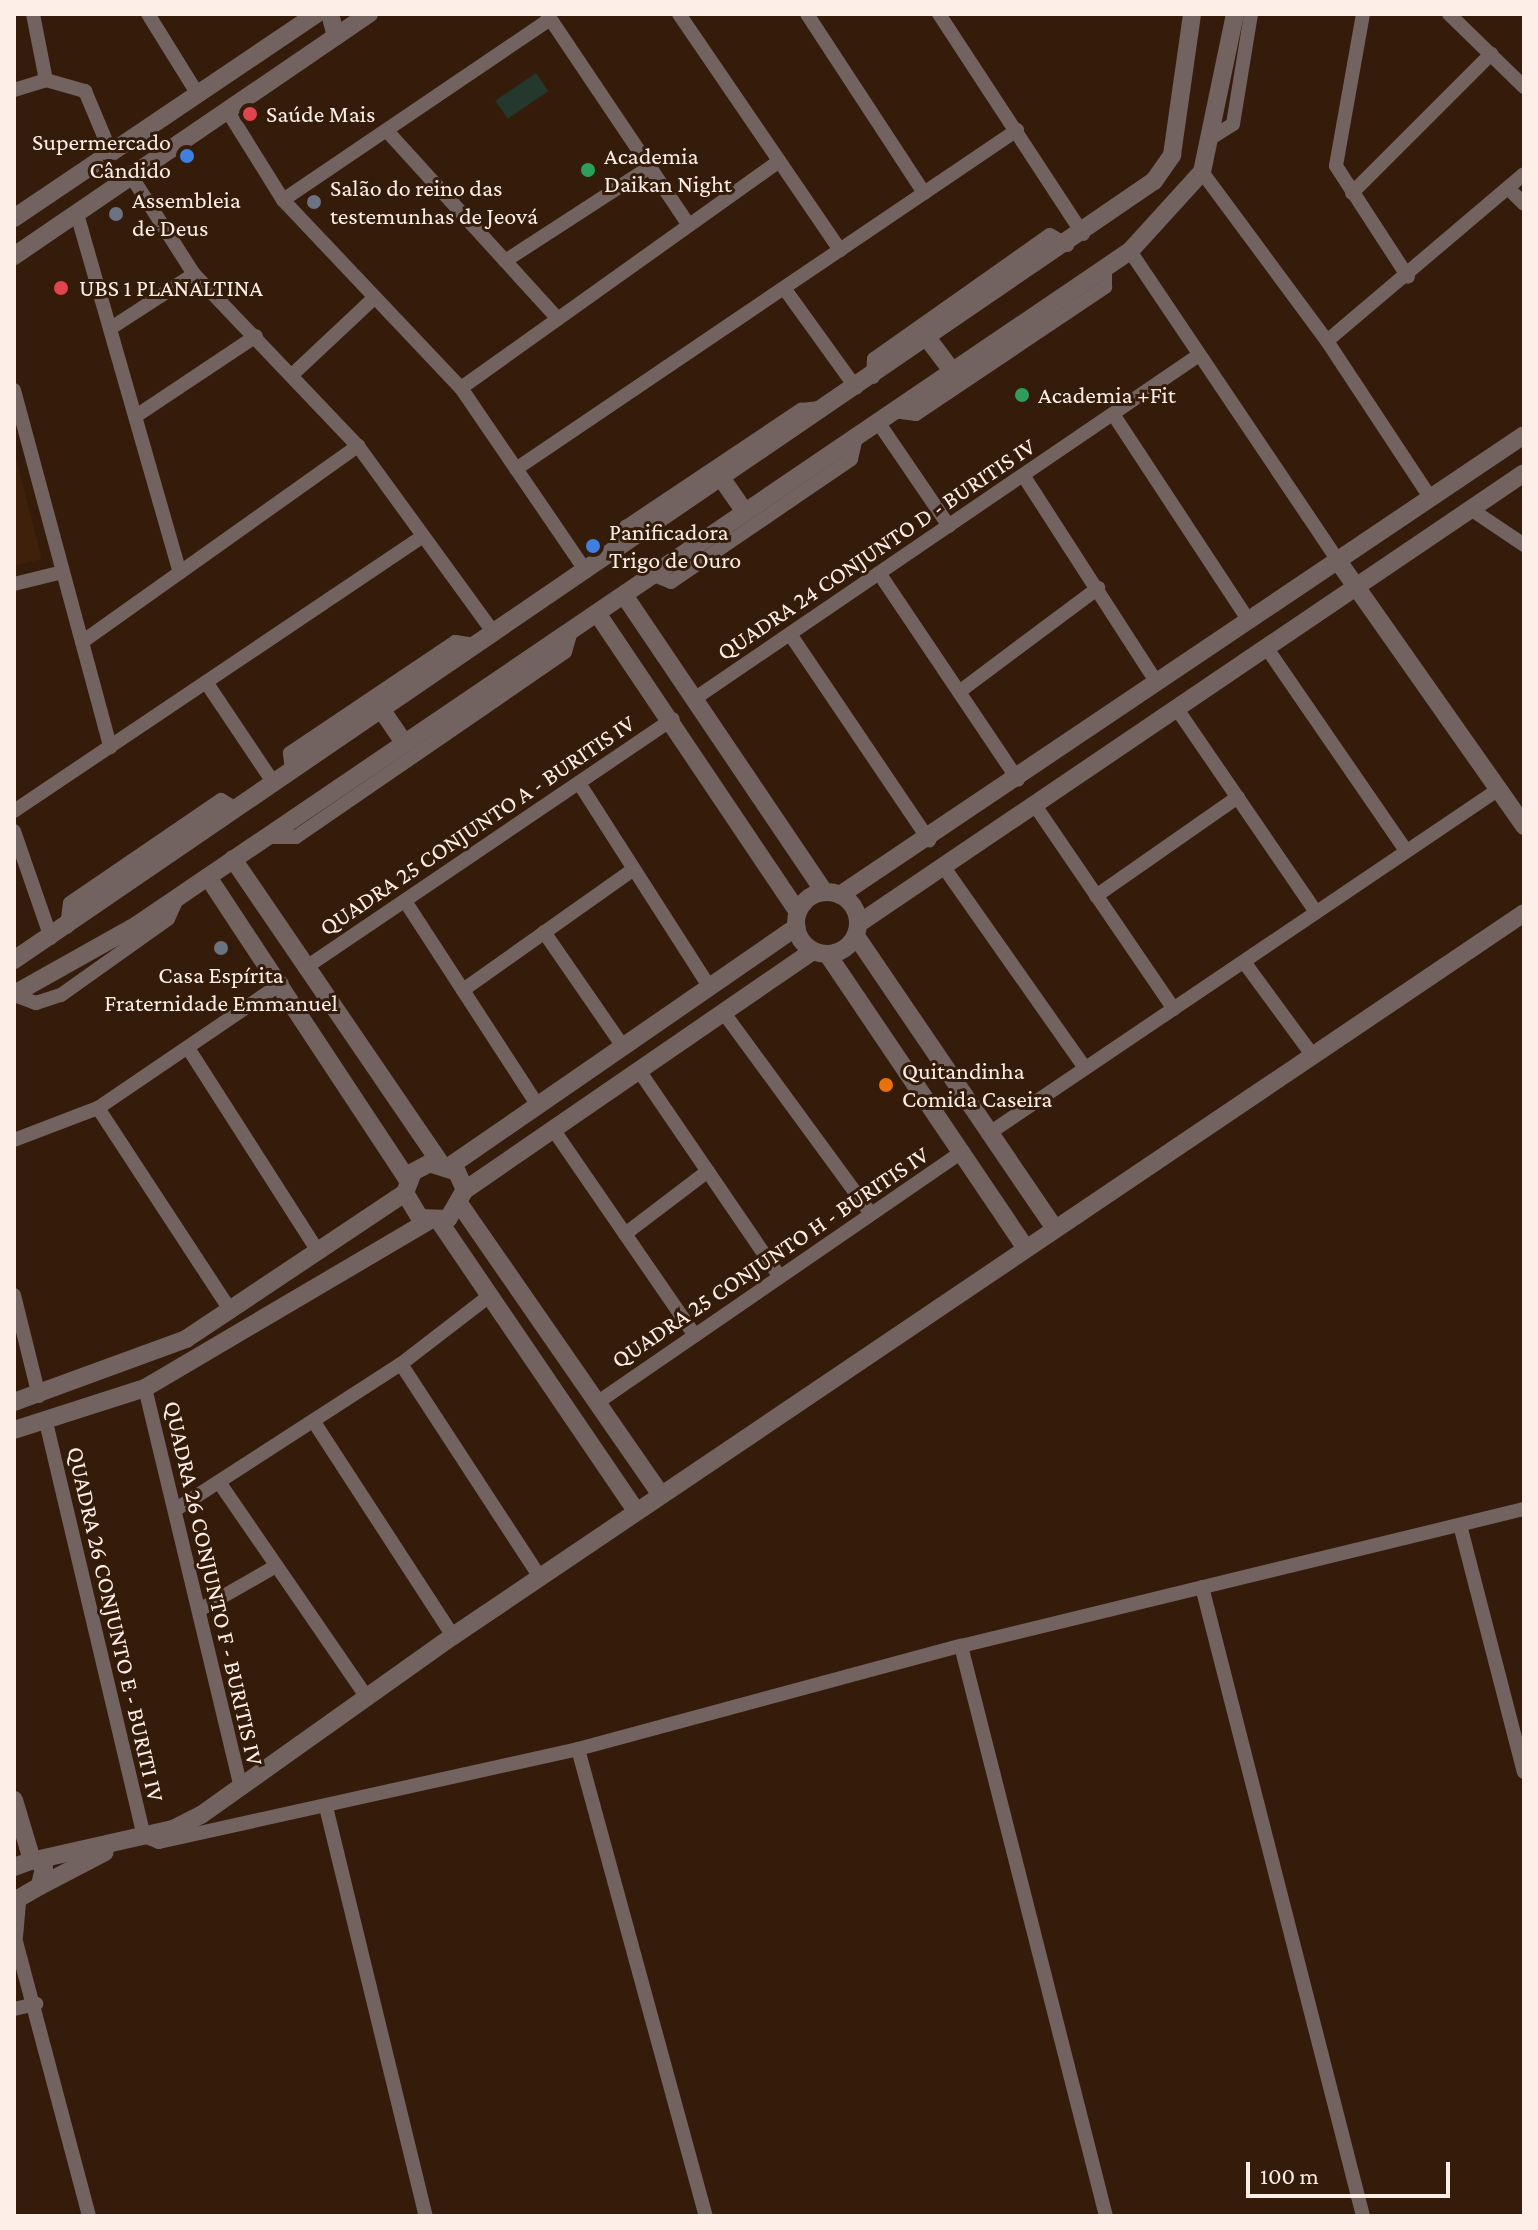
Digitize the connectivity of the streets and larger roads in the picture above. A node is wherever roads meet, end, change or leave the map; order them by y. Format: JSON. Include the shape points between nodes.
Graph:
{"nodes":[{"id":1,"x":33,"y":14,"type":"edge"},
{"id":2,"x":148,"y":14,"type":"edge"},
{"id":3,"x":317,"y":14,"type":"edge"},
{"id":4,"x":330,"y":14,"type":"edge"},
{"id":5,"x":679,"y":14,"type":"edge"},
{"id":6,"x":807,"y":14,"type":"edge"},
{"id":7,"x":939,"y":14,"type":"edge"},
{"id":8,"x":1192,"y":14,"type":"edge"},
{"id":9,"x":1235,"y":14,"type":"edge"},
{"id":10,"x":1251,"y":14,"type":"edge"},
{"id":11,"x":1363,"y":14,"type":"edge"},
{"id":12,"x":1449,"y":14,"type":"edge"},
{"id":13,"x":361,"y":16,"type":"edge"},
{"id":14,"x":549,"y":17,"type":"edge"},
{"id":15,"x":291,"y":22,"type":"edge"},
{"id":16,"x":336,"y":36,"type":"junction"},
{"id":17,"x":1491,"y":54,"type":"junction"},
{"id":18,"x":46,"y":80,"type":"junction"},
{"id":19,"x":1524,"y":87,"type":"edge"},
{"id":20,"x":14,"y":90,"type":"edge"},
{"id":21,"x":197,"y":93,"type":"junction"},
{"id":22,"x":227,"y":110,"type":"junction"},
{"id":23,"x":1017,"y":130,"type":"junction"},
{"id":24,"x":387,"y":131,"type":"junction"},
{"id":25,"x":1214,"y":136,"type":"junction"},
{"id":26,"x":111,"y":153,"type":"junction"},
{"id":27,"x":779,"y":161,"type":"junction"},
{"id":28,"x":92,"y":165,"type":"junction"},
{"id":29,"x":650,"y":167,"type":"junction"},
{"id":30,"x":1202,"y":172,"type":"junction"},
{"id":31,"x":1524,"y":174,"type":"edge"},
{"id":32,"x":131,"y":176,"type":"junction"},
{"id":33,"x":73,"y":178,"type":"junction"},
{"id":34,"x":1509,"y":189,"type":"junction"},
{"id":35,"x":110,"y":191,"type":"junction"},
{"id":36,"x":924,"y":193,"type":"junction"},
{"id":37,"x":1352,"y":193,"type":"junction"},
{"id":38,"x":283,"y":200,"type":"junction"},
{"id":39,"x":1524,"y":204,"type":"edge"},
{"id":40,"x":83,"y":210,"type":"junction"},
{"id":41,"x":14,"y":218,"type":"edge"},
{"id":42,"x":689,"y":225,"type":"junction"},
{"id":43,"x":1083,"y":234,"type":"junction"},
{"id":44,"x":1067,"y":245,"type":"junction"},
{"id":45,"x":840,"y":250,"type":"junction"},
{"id":46,"x":1130,"y":251,"type":"junction"},
{"id":47,"x":14,"y":256,"type":"edge"},
{"id":48,"x":505,"y":261,"type":"junction"},
{"id":49,"x":1105,"y":271,"type":"junction"},
{"id":50,"x":194,"y":274,"type":"junction"},
{"id":51,"x":1408,"y":277,"type":"junction"},
{"id":52,"x":784,"y":288,"type":"junction"},
{"id":53,"x":375,"y":297,"type":"junction"},
{"id":54,"x":558,"y":319,"type":"junction"},
{"id":55,"x":111,"y":328,"type":"junction"},
{"id":56,"x":256,"y":336,"type":"junction"},
{"id":57,"x":928,"y":339,"type":"junction"},
{"id":58,"x":1327,"y":341,"type":"junction"},
{"id":59,"x":1199,"y":355,"type":"junction"},
{"id":60,"x":953,"y":372,"type":"junction"},
{"id":61,"x":293,"y":374,"type":"junction"},
{"id":62,"x":873,"y":377,"type":"junction"},
{"id":63,"x":461,"y":388,"type":"junction"},
{"id":64,"x":856,"y":388,"type":"junction"},
{"id":65,"x":14,"y":390,"type":"edge"},
{"id":66,"x":824,"y":410,"type":"junction"},
{"id":67,"x":894,"y":411,"type":"junction"},
{"id":68,"x":1113,"y":414,"type":"junction"},
{"id":69,"x":136,"y":416,"type":"junction"},
{"id":70,"x":878,"y":422,"type":"junction"},
{"id":71,"x":1524,"y":435,"type":"edge"},
{"id":72,"x":856,"y":437,"type":"junction"},
{"id":73,"x":358,"y":446,"type":"junction"},
{"id":74,"x":516,"y":469,"type":"junction"},
{"id":75,"x":1524,"y":473,"type":"edge"},
{"id":76,"x":1023,"y":475,"type":"junction"},
{"id":77,"x":722,"y":479,"type":"junction"},
{"id":78,"x":1430,"y":497,"type":"junction"},
{"id":79,"x":1472,"y":510,"type":"junction"},
{"id":80,"x":745,"y":512,"type":"junction"},
{"id":81,"x":949,"y":526,"type":"junction"},
{"id":82,"x":423,"y":536,"type":"junction"},
{"id":83,"x":1524,"y":545,"type":"edge"},
{"id":84,"x":612,"y":553,"type":"junction"},
{"id":85,"x":1338,"y":561,"type":"junction"},
{"id":86,"x":586,"y":571,"type":"junction"},
{"id":87,"x":63,"y":572,"type":"junction"},
{"id":88,"x":180,"y":573,"type":"junction"},
{"id":89,"x":879,"y":573,"type":"junction"},
{"id":90,"x":654,"y":575,"type":"junction"},
{"id":91,"x":14,"y":584,"type":"edge"},
{"id":92,"x":1354,"y":587,"type":"junction"},
{"id":93,"x":1098,"y":588,"type":"junction"},
{"id":94,"x":624,"y":595,"type":"junction"},
{"id":95,"x":597,"y":613,"type":"junction"},
{"id":96,"x":1249,"y":621,"type":"junction"},
{"id":97,"x":571,"y":631,"type":"junction"},
{"id":98,"x":494,"y":633,"type":"junction"},
{"id":99,"x":790,"y":634,"type":"junction"},
{"id":100,"x":82,"y":642,"type":"junction"},
{"id":101,"x":477,"y":645,"type":"junction"},
{"id":102,"x":1266,"y":647,"type":"junction"},
{"id":103,"x":1156,"y":681,"type":"junction"},
{"id":104,"x":206,"y":682,"type":"junction"},
{"id":105,"x":959,"y":692,"type":"junction"},
{"id":106,"x":697,"y":697,"type":"junction"},
{"id":107,"x":381,"y":709,"type":"junction"},
{"id":108,"x":1177,"y":709,"type":"junction"},
{"id":109,"x":673,"y":719,"type":"junction"},
{"id":110,"x":405,"y":744,"type":"junction"},
{"id":111,"x":110,"y":747,"type":"junction"},
{"id":112,"x":292,"y":770,"type":"junction"},
{"id":113,"x":1018,"y":780,"type":"junction"},
{"id":114,"x":273,"y":782,"type":"junction"},
{"id":115,"x":579,"y":783,"type":"junction"},
{"id":116,"x":1499,"y":789,"type":"junction"},
{"id":117,"x":1238,"y":797,"type":"junction"},
{"id":118,"x":1034,"y":804,"type":"junction"},
{"id":119,"x":14,"y":811,"type":"edge"},
{"id":120,"x":1524,"y":826,"type":"edge"},
{"id":121,"x":14,"y":831,"type":"edge"},
{"id":122,"x":266,"y":837,"type":"junction"},
{"id":123,"x":929,"y":840,"type":"junction"},
{"id":124,"x":1406,"y":851,"type":"junction"},
{"id":125,"x":233,"y":859,"type":"junction"},
{"id":126,"x":943,"y":866,"type":"junction"},
{"id":127,"x":634,"y":869,"type":"junction"},
{"id":128,"x":208,"y":877,"type":"junction"},
{"id":129,"x":832,"y":894,"type":"junction"},
{"id":130,"x":1096,"y":896,"type":"junction"},
{"id":131,"x":405,"y":901,"type":"junction"},
{"id":132,"x":1316,"y":912,"type":"junction"},
{"id":133,"x":1524,"y":913,"type":"edge"},
{"id":134,"x":797,"y":919,"type":"junction"},
{"id":135,"x":857,"y":930,"type":"junction"},
{"id":136,"x":544,"y":932,"type":"junction"},
{"id":137,"x":51,"y":938,"type":"junction"},
{"id":138,"x":820,"y":953,"type":"junction"},
{"id":139,"x":14,"y":960,"type":"edge"},
{"id":140,"x":1244,"y":962,"type":"junction"},
{"id":141,"x":305,"y":968,"type":"junction"},
{"id":142,"x":282,"y":983,"type":"junction"},
{"id":143,"x":709,"y":986,"type":"junction"},
{"id":144,"x":463,"y":990,"type":"junction"},
{"id":145,"x":14,"y":994,"type":"edge"},
{"id":146,"x":1174,"y":1009,"type":"junction"},
{"id":147,"x":724,"y":1013,"type":"junction"},
{"id":148,"x":622,"y":1045,"type":"junction"},
{"id":149,"x":188,"y":1048,"type":"junction"},
{"id":150,"x":1310,"y":1052,"type":"junction"},
{"id":151,"x":1085,"y":1068,"type":"junction"},
{"id":152,"x":640,"y":1072,"type":"junction"},
{"id":153,"x":536,"y":1103,"type":"junction"},
{"id":154,"x":98,"y":1108,"type":"junction"},
{"id":155,"x":555,"y":1132,"type":"junction"},
{"id":156,"x":988,"y":1134,"type":"junction"},
{"id":157,"x":14,"y":1140,"type":"edge"},
{"id":158,"x":963,"y":1151,"type":"junction"},
{"id":159,"x":445,"y":1164,"type":"junction"},
{"id":160,"x":708,"y":1171,"type":"junction"},
{"id":161,"x":406,"y":1187,"type":"junction"},
{"id":162,"x":463,"y":1198,"type":"junction"},
{"id":163,"x":871,"y":1214,"type":"junction"},
{"id":164,"x":434,"y":1221,"type":"junction"},
{"id":165,"x":1055,"y":1229,"type":"junction"},
{"id":166,"x":625,"y":1234,"type":"junction"},
{"id":167,"x":1026,"y":1249,"type":"junction"},
{"id":168,"x":319,"y":1253,"type":"junction"},
{"id":169,"x":780,"y":1277,"type":"junction"},
{"id":170,"x":14,"y":1295,"type":"edge"},
{"id":171,"x":488,"y":1297,"type":"junction"},
{"id":172,"x":231,"y":1311,"type":"junction"},
{"id":173,"x":695,"y":1336,"type":"junction"},
{"id":174,"x":401,"y":1364,"type":"junction"},
{"id":175,"x":145,"y":1388,"type":"junction"},
{"id":176,"x":39,"y":1396,"type":"junction"},
{"id":177,"x":601,"y":1400,"type":"junction"},
{"id":178,"x":14,"y":1402,"type":"edge"},
{"id":179,"x":46,"y":1422,"type":"junction"},
{"id":180,"x":314,"y":1422,"type":"junction"},
{"id":181,"x":14,"y":1430,"type":"edge"},
{"id":182,"x":221,"y":1485,"type":"junction"},
{"id":183,"x":661,"y":1495,"type":"junction"},
{"id":184,"x":178,"y":1508,"type":"junction"},
{"id":185,"x":1524,"y":1509,"type":"edge"},
{"id":186,"x":636,"y":1511,"type":"junction"},
{"id":187,"x":1460,"y":1525,"type":"junction"},
{"id":188,"x":276,"y":1566,"type":"junction"},
{"id":189,"x":540,"y":1577,"type":"junction"},
{"id":190,"x":1202,"y":1587,"type":"junction"},
{"id":191,"x":201,"y":1609,"type":"junction"},
{"id":192,"x":453,"y":1636,"type":"junction"},
{"id":193,"x":961,"y":1646,"type":"junction"},
{"id":194,"x":366,"y":1696,"type":"junction"},
{"id":195,"x":578,"y":1749,"type":"junction"},
{"id":196,"x":1524,"y":1772,"type":"edge"},
{"id":197,"x":241,"y":1789,"type":"junction"},
{"id":198,"x":14,"y":1800,"type":"edge"},
{"id":199,"x":326,"y":1807,"type":"junction"},
{"id":200,"x":144,"y":1836,"type":"junction"},
{"id":201,"x":121,"y":1841,"type":"junction"},
{"id":202,"x":29,"y":1862,"type":"edge"},
{"id":203,"x":40,"y":1886,"type":"junction"},
{"id":204,"x":16,"y":1900,"type":"edge"},
{"id":205,"x":15,"y":1936,"type":"edge"},
{"id":206,"x":36,"y":2004,"type":"junction"},
{"id":207,"x":14,"y":2009,"type":"edge"},
{"id":208,"x":89,"y":2216,"type":"edge"},
{"id":209,"x":426,"y":2216,"type":"edge"},
{"id":210,"x":706,"y":2216,"type":"edge"},
{"id":211,"x":1106,"y":2216,"type":"edge"},
{"id":212,"x":1363,"y":2216,"type":"edge"}],
"edges":[{"from":1,"to":18,"type":"street"},
{"from":2,"to":21,"type":"street"},
{"from":3,"to":15,"type":"street"},
{"from":4,"to":16,"type":"street"},
{"from":5,"to":27,"type":"street"},
{"from":6,"to":36,"type":"street"},
{"from":7,"to":23,"type":"street"},
{"from":8,"to":43,"type":"street","via":[[1172,155],[1154,181]]},
{"from":9,"to":25,"type":"street"},
{"from":10,"to":25,"type":"street","via":[[1233,124]]},
{"from":11,"to":37,"type":"street","via":[[1336,166]]},
{"from":12,"to":17,"type":"street"},
{"from":13,"to":16,"type":"street"},
{"from":14,"to":24,"type":"street"},
{"from":14,"to":29,"type":"street"},
{"from":15,"to":21,"type":"street"},
{"from":16,"to":22,"type":"street"},
{"from":17,"to":19,"type":"street"},
{"from":17,"to":37,"type":"street"},
{"from":18,"to":20,"type":"street"},
{"from":18,"to":26,"type":"street","via":[[85,91]]},
{"from":21,"to":26,"type":"street"},
{"from":22,"to":32,"type":"street"},
{"from":22,"to":38,"type":"street"},
{"from":23,"to":36,"type":"street"},
{"from":23,"to":43,"type":"street"},
{"from":24,"to":38,"type":"street"},
{"from":24,"to":48,"type":"street"},
{"from":25,"to":30,"type":"street"},
{"from":26,"to":28,"type":"street"},
{"from":27,"to":42,"type":"street"},
{"from":27,"to":45,"type":"street"},
{"from":28,"to":33,"type":"street"},
{"from":28,"to":35,"type":"street"},
{"from":29,"to":42,"type":"street"},
{"from":29,"to":48,"type":"street"},
{"from":30,"to":46,"type":"street"},
{"from":30,"to":58,"type":"street"},
{"from":31,"to":34,"type":"street"},
{"from":32,"to":35,"type":"street"},
{"from":32,"to":50,"type":"street"},
{"from":33,"to":40,"type":"street"},
{"from":33,"to":41,"type":"street"},
{"from":34,"to":39,"type":"street"},
{"from":34,"to":51,"type":"street"},
{"from":35,"to":40,"type":"street"},
{"from":36,"to":45,"type":"street"},
{"from":37,"to":51,"type":"street"},
{"from":38,"to":53,"type":"street"},
{"from":40,"to":47,"type":"street"},
{"from":40,"to":55,"type":"street"},
{"from":42,"to":54,"type":"street"},
{"from":43,"to":44,"type":"street"},
{"from":44,"to":57,"type":"street"},
{"from":44,"to":62,"type":"street","via":[[1050,235],[874,359]]},
{"from":45,"to":52,"type":"street"},
{"from":46,"to":49,"type":"street"},
{"from":46,"to":59,"type":"street"},
{"from":48,"to":54,"type":"street"},
{"from":49,"to":60,"type":"street"},
{"from":49,"to":67,"type":"street","via":[[1105,287],[916,414]]},
{"from":50,"to":55,"type":"street"},
{"from":50,"to":56,"type":"street"},
{"from":51,"to":58,"type":"street"},
{"from":52,"to":64,"type":"street"},
{"from":52,"to":74,"type":"street"},
{"from":53,"to":61,"type":"street"},
{"from":53,"to":63,"type":"street"},
{"from":54,"to":63,"type":"street"},
{"from":55,"to":69,"type":"street"},
{"from":56,"to":61,"type":"street"},
{"from":56,"to":69,"type":"street"},
{"from":57,"to":60,"type":"street"},
{"from":57,"to":62,"type":"street"},
{"from":58,"to":78,"type":"street"},
{"from":59,"to":68,"type":"street","name":"QUADRA 24 CONJUNTO D - BURITIS IV"},
{"from":59,"to":85,"type":"street"},
{"from":60,"to":67,"type":"street"},
{"from":61,"to":73,"type":"street"},
{"from":62,"to":64,"type":"street"},
{"from":63,"to":74,"type":"street"},
{"from":64,"to":66,"type":"street"},
{"from":65,"to":87,"type":"street"},
{"from":66,"to":77,"type":"street"},
{"from":66,"to":84,"type":"street","via":[[801,410],[626,527]]},
{"from":67,"to":70,"type":"street"},
{"from":68,"to":76,"type":"street","name":"QUADRA 24 CONJUNTO D - BURITIS IV"},
{"from":68,"to":96,"type":"street"},
{"from":69,"to":88,"type":"street"},
{"from":70,"to":72,"type":"street"},
{"from":70,"to":81,"type":"street"},
{"from":71,"to":78,"type":"street"},
{"from":72,"to":80,"type":"street"},
{"from":72,"to":90,"type":"street","via":[[851,459],[671,582]]},
{"from":73,"to":82,"type":"street"},
{"from":73,"to":88,"type":"street"},
{"from":74,"to":86,"type":"street"},
{"from":75,"to":79,"type":"street"},
{"from":76,"to":81,"type":"street","name":"QUADRA 24 CONJUNTO D - BURITIS IV"},
{"from":76,"to":93,"type":"street"},
{"from":77,"to":80,"type":"street"},
{"from":77,"to":84,"type":"street"},
{"from":78,"to":85,"type":"street"},
{"from":79,"to":83,"type":"street"},
{"from":79,"to":92,"type":"street"},
{"from":80,"to":90,"type":"street"},
{"from":81,"to":89,"type":"street","name":"QUADRA 24 CONJUNTO D - BURITIS IV"},
{"from":82,"to":98,"type":"street"},
{"from":82,"to":104,"type":"street"},
{"from":84,"to":86,"type":"street"},
{"from":85,"to":92,"type":"street"},
{"from":85,"to":96,"type":"street"},
{"from":86,"to":98,"type":"street"},
{"from":87,"to":91,"type":"street"},
{"from":87,"to":100,"type":"street"},
{"from":88,"to":100,"type":"street"},
{"from":89,"to":99,"type":"street","name":"QUADRA 24 CONJUNTO D - BURITIS IV"},
{"from":89,"to":105,"type":"street"},
{"from":90,"to":94,"type":"street"},
{"from":92,"to":102,"type":"street"},
{"from":92,"to":116,"type":"street"},
{"from":93,"to":103,"type":"street"},
{"from":93,"to":105,"type":"street"},
{"from":94,"to":95,"type":"street"},
{"from":94,"to":106,"type":"street"},
{"from":95,"to":97,"type":"street"},
{"from":95,"to":109,"type":"street"},
{"from":96,"to":103,"type":"street"},
{"from":97,"to":110,"type":"street"},
{"from":97,"to":122,"type":"street","via":[[565,652],[296,837]]},
{"from":98,"to":101,"type":"street"},
{"from":99,"to":106,"type":"street","name":"QUADRA 24 CONJUNTO D - BURITIS IV"},
{"from":99,"to":123,"type":"street"},
{"from":100,"to":111,"type":"street"},
{"from":101,"to":107,"type":"street"},
{"from":101,"to":112,"type":"street","via":[[455,642],[328,727],[290,753]]},
{"from":102,"to":108,"type":"street"},
{"from":102,"to":124,"type":"street"},
{"from":103,"to":113,"type":"street"},
{"from":104,"to":111,"type":"street"},
{"from":104,"to":114,"type":"street"},
{"from":105,"to":113,"type":"street"},
{"from":106,"to":129,"type":"street"},
{"from":107,"to":110,"type":"street"},
{"from":107,"to":112,"type":"street"},
{"from":108,"to":117,"type":"street"},
{"from":108,"to":118,"type":"street"},
{"from":109,"to":115,"type":"street","name":"QUADRA 25 CONJUNTO A - BURITIS IV"},
{"from":109,"to":134,"type":"street"},
{"from":110,"to":122,"type":"street"},
{"from":111,"to":119,"type":"street"},
{"from":112,"to":114,"type":"street"},
{"from":113,"to":123,"type":"street"},
{"from":114,"to":137,"type":"street"},
{"from":115,"to":127,"type":"street"},
{"from":115,"to":131,"type":"street","name":"QUADRA 25 CONJUNTO A - BURITIS IV"},
{"from":116,"to":120,"type":"street"},
{"from":116,"to":124,"type":"street"},
{"from":117,"to":130,"type":"street"},
{"from":117,"to":132,"type":"street"},
{"from":118,"to":126,"type":"street"},
{"from":118,"to":130,"type":"street"},
{"from":121,"to":137,"type":"street"},
{"from":122,"to":125,"type":"street"},
{"from":123,"to":129,"type":"street"},
{"from":124,"to":132,"type":"street"},
{"from":125,"to":128,"type":"street"},
{"from":125,"to":141,"type":"street"},
{"from":126,"to":135,"type":"street"},
{"from":126,"to":151,"type":"street"},
{"from":127,"to":136,"type":"street"},
{"from":127,"to":143,"type":"street"},
{"from":128,"to":142,"type":"street"},
{"from":128,"to":145,"type":"street"},
{"from":129,"to":134,"type":"street"},
{"from":129,"to":135,"type":"street"},
{"from":130,"to":146,"type":"street"},
{"from":131,"to":141,"type":"street","name":"QUADRA 25 CONJUNTO A - BURITIS IV"},
{"from":131,"to":144,"type":"street"},
{"from":132,"to":140,"type":"street"},
{"from":133,"to":150,"type":"street"},
{"from":134,"to":138,"type":"street"},
{"from":134,"to":143,"type":"street"},
{"from":135,"to":138,"type":"street"},
{"from":135,"to":156,"type":"street"},
{"from":136,"to":144,"type":"street"},
{"from":136,"to":148,"type":"street"},
{"from":137,"to":139,"type":"street"},
{"from":138,"to":147,"type":"street"},
{"from":138,"to":158,"type":"street"},
{"from":140,"to":146,"type":"street"},
{"from":140,"to":150,"type":"street"},
{"from":141,"to":159,"type":"street"},
{"from":142,"to":149,"type":"street"},
{"from":142,"to":161,"type":"street"},
{"from":143,"to":148,"type":"street"},
{"from":144,"to":153,"type":"street"},
{"from":146,"to":151,"type":"street"},
{"from":147,"to":152,"type":"street"},
{"from":147,"to":163,"type":"street"},
{"from":148,"to":153,"type":"street"},
{"from":149,"to":154,"type":"street"},
{"from":149,"to":168,"type":"street"},
{"from":150,"to":165,"type":"street"},
{"from":151,"to":156,"type":"street"},
{"from":152,"to":155,"type":"street"},
{"from":152,"to":160,"type":"street"},
{"from":153,"to":159,"type":"street"},
{"from":154,"to":157,"type":"street"},
{"from":154,"to":172,"type":"street"},
{"from":155,"to":162,"type":"street"},
{"from":155,"to":166,"type":"street"},
{"from":156,"to":165,"type":"street"},
{"from":158,"to":163,"type":"street","name":"QUADRA 25 CONJUNTO H - BURITIS IV"},
{"from":158,"to":167,"type":"street"},
{"from":159,"to":161,"type":"street","via":[[421,1166]]},
{"from":159,"to":162,"type":"street"},
{"from":160,"to":166,"type":"street"},
{"from":160,"to":169,"type":"street"},
{"from":161,"to":164,"type":"street","via":[[412,1212]]},
{"from":161,"to":168,"type":"street"},
{"from":162,"to":164,"type":"street"},
{"from":162,"to":177,"type":"street"},
{"from":163,"to":169,"type":"street","name":"QUADRA 25 CONJUNTO H - BURITIS IV"},
{"from":164,"to":171,"type":"street"},
{"from":164,"to":175,"type":"street"},
{"from":165,"to":167,"type":"street"},
{"from":166,"to":173,"type":"street"},
{"from":167,"to":183,"type":"street"},
{"from":168,"to":172,"type":"street"},
{"from":169,"to":173,"type":"street","name":"QUADRA 25 CONJUNTO H - BURITIS IV"},
{"from":170,"to":176,"type":"street"},
{"from":171,"to":174,"type":"street"},
{"from":171,"to":186,"type":"street"},
{"from":172,"to":176,"type":"street","via":[[135,1362]]},
{"from":173,"to":177,"type":"street","name":"QUADRA 25 CONJUNTO H - BURITIS IV"},
{"from":174,"to":180,"type":"street"},
{"from":174,"to":189,"type":"street"},
{"from":175,"to":179,"type":"street"},
{"from":175,"to":184,"type":"street","name":"QUADRA 26 CONJUNTO F - BURITIS IV"},
{"from":176,"to":178,"type":"street"},
{"from":177,"to":183,"type":"street"},
{"from":179,"to":181,"type":"street"},
{"from":179,"to":200,"type":"street","name":"QUADRA 26 CONJUNTO E - BURITI IV"},
{"from":180,"to":182,"type":"street"},
{"from":180,"to":192,"type":"street"},
{"from":182,"to":184,"type":"street"},
{"from":182,"to":188,"type":"street"},
{"from":183,"to":186,"type":"street"},
{"from":184,"to":191,"type":"street","name":"QUADRA 26 CONJUNTO F - BURITIS IV"},
{"from":185,"to":187,"type":"street"},
{"from":186,"to":189,"type":"street"},
{"from":187,"to":190,"type":"street"},
{"from":187,"to":196,"type":"street"},
{"from":188,"to":191,"type":"street"},
{"from":188,"to":194,"type":"street"},
{"from":189,"to":192,"type":"street"},
{"from":190,"to":193,"type":"street"},
{"from":190,"to":212,"type":"street"},
{"from":191,"to":197,"type":"street","name":"QUADRA 26 CONJUNTO F - BURITIS IV"},
{"from":192,"to":194,"type":"street"},
{"from":193,"to":195,"type":"street"},
{"from":193,"to":211,"type":"street"},
{"from":194,"to":197,"type":"street"},
{"from":195,"to":199,"type":"street"},
{"from":195,"to":210,"type":"street"},
{"from":197,"to":200,"type":"street","via":[[173,1829]]},
{"from":198,"to":202,"type":"street"},
{"from":199,"to":200,"type":"street","via":[[169,1843]]},
{"from":199,"to":209,"type":"street"},
{"from":200,"to":201,"type":"street"},
{"from":201,"to":202,"type":"street"},
{"from":201,"to":203,"type":"street"},
{"from":202,"to":203,"type":"street"},
{"from":203,"to":204,"type":"street"},
{"from":204,"to":205,"type":"street"},
{"from":205,"to":206,"type":"street"},
{"from":206,"to":207,"type":"street"},
{"from":206,"to":208,"type":"street"}]}
